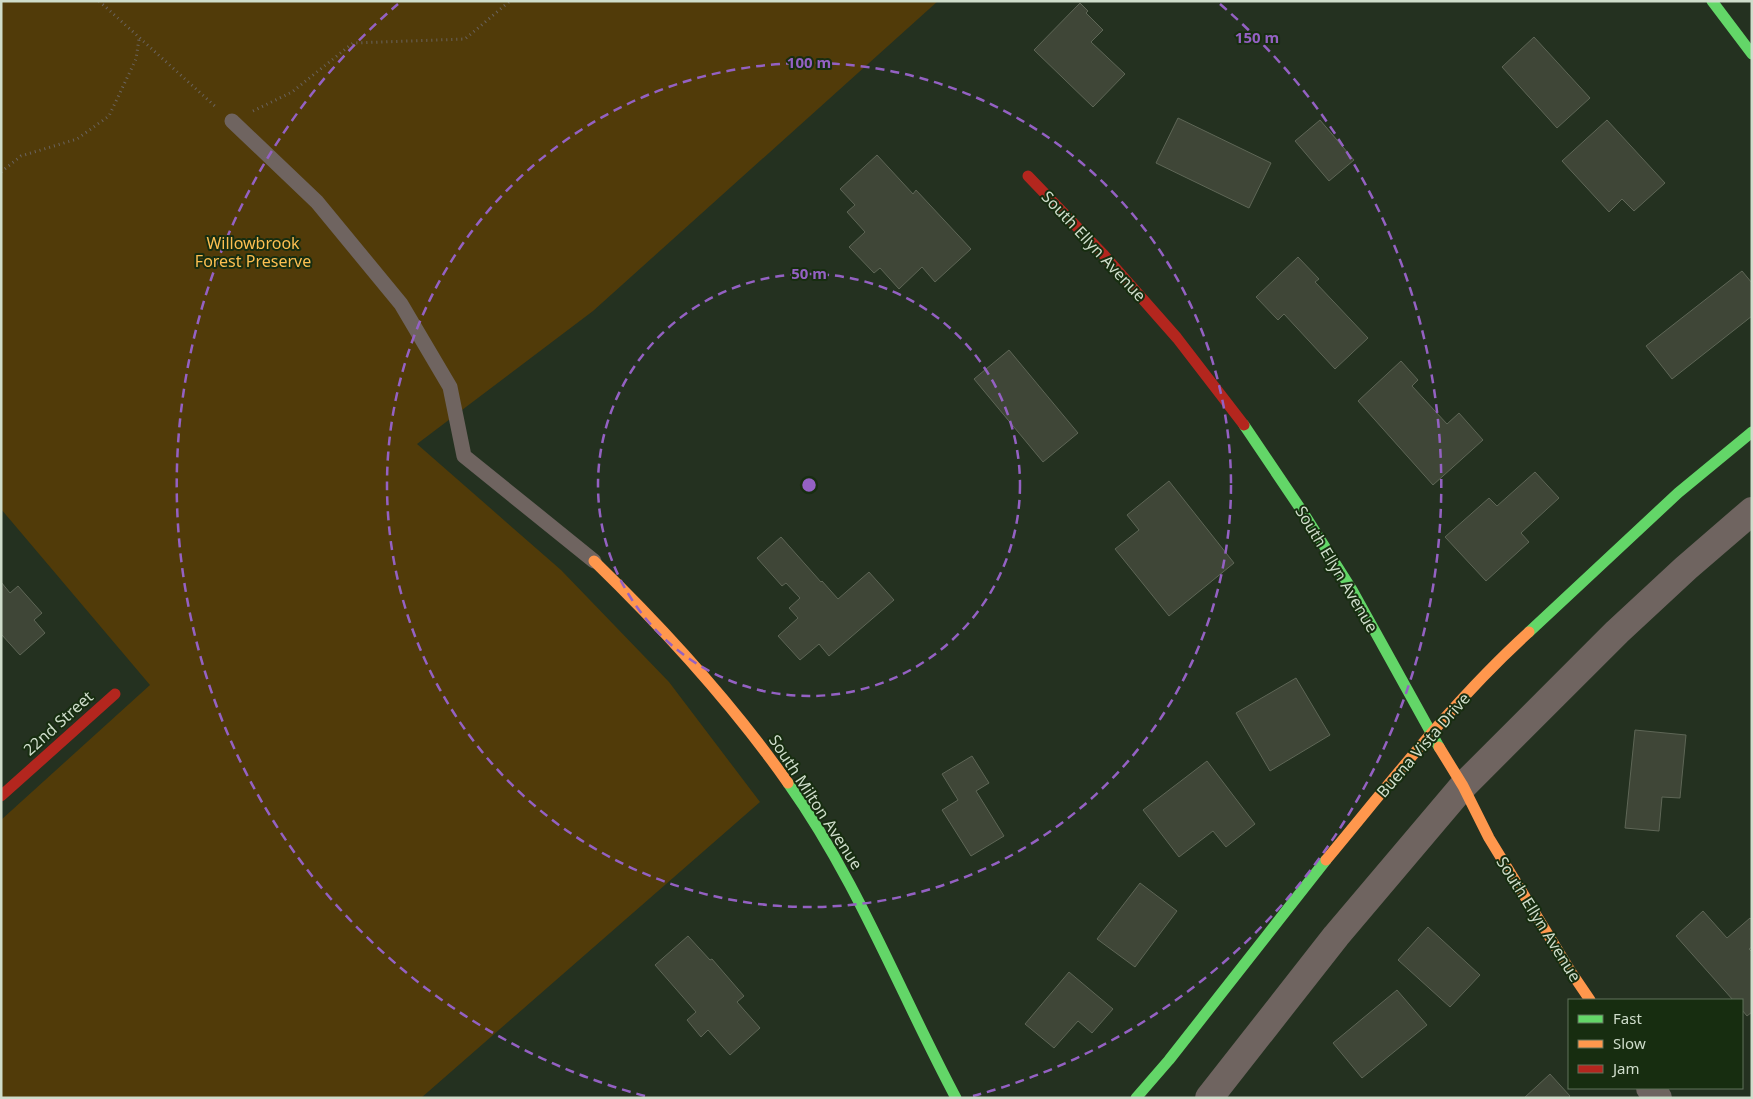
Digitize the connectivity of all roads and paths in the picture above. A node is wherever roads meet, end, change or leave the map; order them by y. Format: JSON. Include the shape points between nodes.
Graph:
{"nodes":[{"id":1,"x":99,"y":1,"type":"edge"},
{"id":2,"x":510,"y":1,"type":"edge"},
{"id":3,"x":1712,"y":1,"type":"edge"},
{"id":4,"x":139,"y":38,"type":"junction"},
{"id":5,"x":1752,"y":54,"type":"edge"},
{"id":6,"x":232,"y":121,"type":"junction"},
{"id":7,"x":1,"y":172,"type":"edge"},
{"id":8,"x":1028,"y":176,"type":"dead end"},
{"id":9,"x":1752,"y":432,"type":"edge"},
{"id":10,"x":1752,"y":510,"type":"edge"},
{"id":11,"x":594,"y":561,"type":"joint"},
{"id":12,"x":114,"y":694,"type":"dead end"},
{"id":13,"x":1431,"y":733,"type":"junction"},
{"id":14,"x":1463,"y":786,"type":"junction"},
{"id":15,"x":1,"y":796,"type":"edge"},
{"id":16,"x":1589,"y":999,"type":"edge"},
{"id":17,"x":956,"y":1098,"type":"edge"},
{"id":18,"x":1136,"y":1098,"type":"edge"},
{"id":19,"x":1209,"y":1098,"type":"edge"}],
"edges":[{"from":1,"to":4,"type":"path"},
{"from":2,"to":6,"type":"path","via":[[465,39],[354,43],[292,92]]},
{"from":3,"to":5,"type":"street"},
{"from":4,"to":6,"type":"path"},
{"from":4,"to":7,"type":"path","via":[[136,58],[108,116],[77,139],[20,156]]},
{"from":6,"to":11,"type":"lane","via":[[316,202],[401,304],[450,387],[464,456]]},
{"from":8,"to":13,"type":"street","name":"South Ellyn Avenue","via":[[1177,338],[1243,424],[1352,590]]},
{"from":9,"to":13,"type":"street","name":"Buena Vista Drive","via":[[1678,493],[1495,663]]},
{"from":10,"to":14,"type":"street","via":[[1623,626]]},
{"from":11,"to":17,"type":"street","name":"South Milton Avenue","via":[[712,683],[748,727],[801,803],[844,873]]},
{"from":12,"to":15,"type":"street","name":"22nd Street"},
{"from":13,"to":14,"type":"street","name":"South Ellyn Avenue"},
{"from":13,"to":18,"type":"street","name":"Buena Vista Drive"},
{"from":14,"to":16,"type":"street","name":"South Ellyn Avenue","via":[[1489,838]]},
{"from":14,"to":19,"type":"street","via":[[1336,936]]}]}
